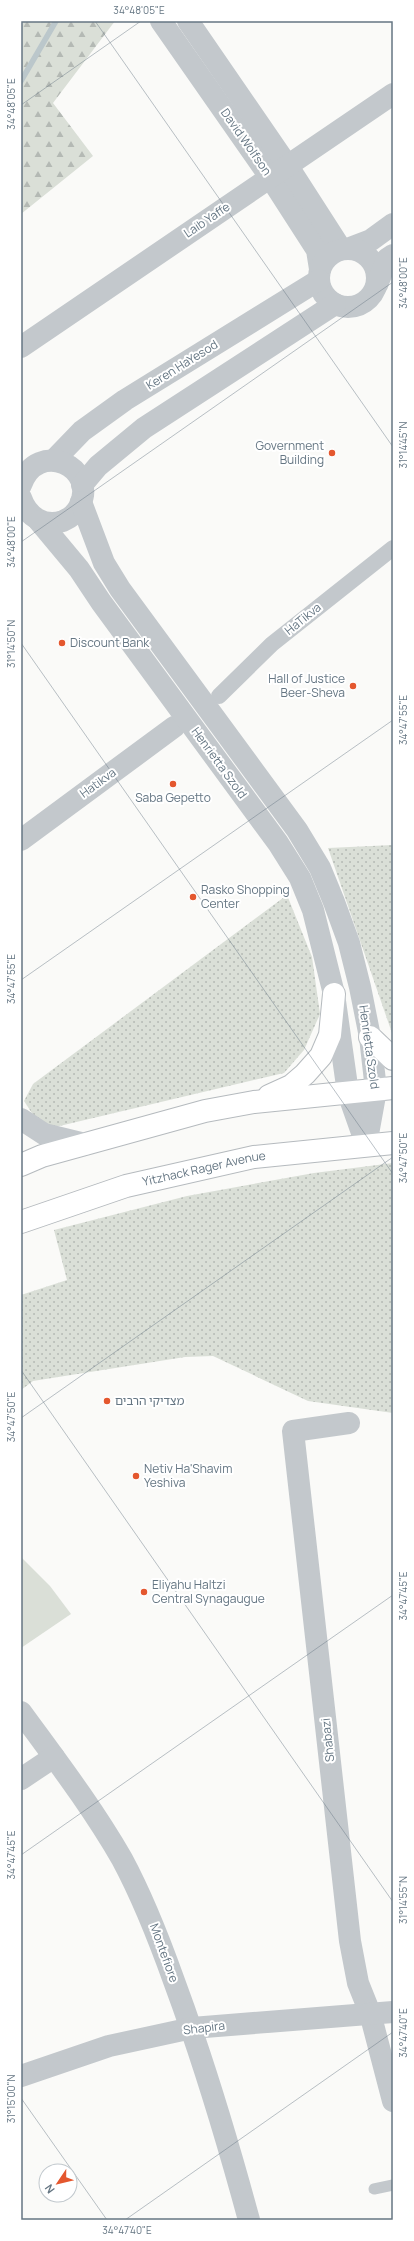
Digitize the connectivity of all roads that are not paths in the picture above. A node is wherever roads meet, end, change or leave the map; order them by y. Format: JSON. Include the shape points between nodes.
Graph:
{"nodes":[{"id":1,"x":161,"y":21,"type":"edge"},
{"id":2,"x":188,"y":21,"type":"edge"},
{"id":3,"x":393,"y":94,"type":"edge"},
{"id":4,"x":278,"y":171,"type":"junction"},
{"id":5,"x":393,"y":224,"type":"edge"},
{"id":6,"x":346,"y":249,"type":"junction"},
{"id":7,"x":393,"y":255,"type":"edge"},
{"id":8,"x":319,"y":274,"type":"junction"},
{"id":9,"x":377,"y":285,"type":"junction"},
{"id":10,"x":335,"y":304,"type":"junction"},
{"id":11,"x":21,"y":347,"type":"edge"},
{"id":12,"x":38,"y":461,"type":"edge"},
{"id":13,"x":21,"y":485,"type":"edge"},
{"id":14,"x":82,"y":494,"type":"junction"},
{"id":15,"x":21,"y":498,"type":"edge"},
{"id":16,"x":39,"y":521,"type":"junction"},
{"id":17,"x":393,"y":548,"type":"edge"},
{"id":18,"x":219,"y":696,"type":"dead end"},
{"id":19,"x":174,"y":727,"type":"dead end"},
{"id":20,"x":21,"y":840,"type":"edge"},
{"id":21,"x":334,"y":994,"type":"junction"},
{"id":22,"x":370,"y":1037,"type":"junction"},
{"id":23,"x":393,"y":1059,"type":"edge"},
{"id":24,"x":385,"y":1089,"type":"edge"},
{"id":25,"x":348,"y":1093,"type":"junction"},
{"id":26,"x":254,"y":1102,"type":"junction"},
{"id":27,"x":21,"y":1119,"type":"edge"},
{"id":28,"x":393,"y":1143,"type":"edge"},
{"id":29,"x":85,"y":1144,"type":"junction"},
{"id":30,"x":366,"y":1145,"type":"junction"},
{"id":31,"x":21,"y":1165,"type":"edge"},
{"id":32,"x":21,"y":1222,"type":"edge"},
{"id":33,"x":349,"y":1423,"type":"dead end"},
{"id":34,"x":21,"y":1712,"type":"edge"},
{"id":35,"x":54,"y":1757,"type":"junction"},
{"id":36,"x":21,"y":1779,"type":"edge"},
{"id":37,"x":393,"y":2012,"type":"edge"},
{"id":38,"x":370,"y":2013,"type":"junction"},
{"id":39,"x":192,"y":2028,"type":"junction"},
{"id":40,"x":21,"y":2076,"type":"edge"},
{"id":41,"x":393,"y":2101,"type":"edge"},
{"id":42,"x":393,"y":2185,"type":"edge"},
{"id":43,"x":374,"y":2189,"type":"dead end"},
{"id":44,"x":249,"y":2220,"type":"edge"}],
"edges":[{"from":1,"to":4,"type":"street","name":"David Wolfson"},
{"from":2,"to":4,"type":"street","name":"David Wolfson"},
{"from":3,"to":4,"type":"street","name":"Laib Yaffe"},
{"from":4,"to":6,"type":"street","name":"David Wolfson"},
{"from":4,"to":8,"type":"street","name":"David Wolfson","via":[[317,250]]},
{"from":4,"to":11,"type":"street","name":"Laib Yaffe"},
{"from":5,"to":6,"type":"street","via":[[371,240]]},
{"from":6,"to":8,"type":"street","via":[[331,254]]},
{"from":6,"to":9,"type":"street","via":[[360,251],[369,257],[378,275]]},
{"from":7,"to":9,"type":"street","via":[[387,259]]},
{"from":8,"to":10,"type":"street","via":[[324,295]]},
{"from":8,"to":12,"type":"street","name":"Keren HaYesod","via":[[125,400]]},
{"from":9,"to":10,"type":"street","via":[[366,302],[348,308]]},
{"from":10,"to":14,"type":"street","via":[[144,428],[98,466]]},
{"from":12,"to":13,"type":"street","name":"Keren HaYesod"},
{"from":12,"to":14,"type":"street","name":"Henrietta Szold","via":[[69,466],[80,478]]},
{"from":14,"to":16,"type":"street","via":[[72,516],[64,521]]},
{"from":14,"to":22,"type":"street","name":"Henrietta Szold","via":[[104,563],[120,589],[297,830],[320,868],[349,943]]},
{"from":15,"to":16,"type":"street","name":"Henrietta Szold","via":[[27,511]]},
{"from":16,"to":21,"type":"street","name":"Henrietta Szold","via":[[79,569],[278,843],[300,878],[313,910]]},
{"from":17,"to":18,"type":"street","name":"HaTikva","via":[[272,644]]},
{"from":19,"to":20,"type":"street","name":"Hatikva"},
{"from":21,"to":25,"type":"street","name":"Henrietta Szold"},
{"from":21,"to":26,"type":"main road","via":[[330,1035],[321,1056],[291,1086]]},
{"from":22,"to":23,"type":"main road"},
{"from":22,"to":24,"type":"street","name":"Henrietta Szold"},
{"from":24,"to":25,"type":"main road"},
{"from":24,"to":30,"type":"street","name":"Henrietta Szold"},
{"from":25,"to":26,"type":"main road"},
{"from":25,"to":30,"type":"street","name":"Henrietta Szold"},
{"from":26,"to":29,"type":"main road","via":[[205,1111]]},
{"from":27,"to":29,"type":"street","via":[[44,1134]]},
{"from":28,"to":30,"type":"main road","name":"Yitzhack Rager Avenue"},
{"from":29,"to":31,"type":"main road","via":[[42,1156]]},
{"from":30,"to":32,"type":"main road","name":"Yitzhack Rager Avenue","via":[[254,1156],[126,1186]]},
{"from":33,"to":38,"type":"street","name":"Shabazi","via":[[293,1431],[350,1941],[358,1983]]},
{"from":34,"to":35,"type":"street","name":"Montefiore"},
{"from":35,"to":36,"type":"street"},
{"from":35,"to":39,"type":"street","name":"Montefiore","via":[[80,1792],[122,1859],[151,1918]]},
{"from":37,"to":38,"type":"street","name":"Shapira"},
{"from":38,"to":39,"type":"street","name":"Shapira"},
{"from":38,"to":41,"type":"street","name":"Shabazi"},
{"from":39,"to":40,"type":"street","name":"Shapira","via":[[109,2046]]},
{"from":39,"to":44,"type":"street","name":"Montefiore","via":[[224,2128]]},
{"from":42,"to":43,"type":"lane"}]}
